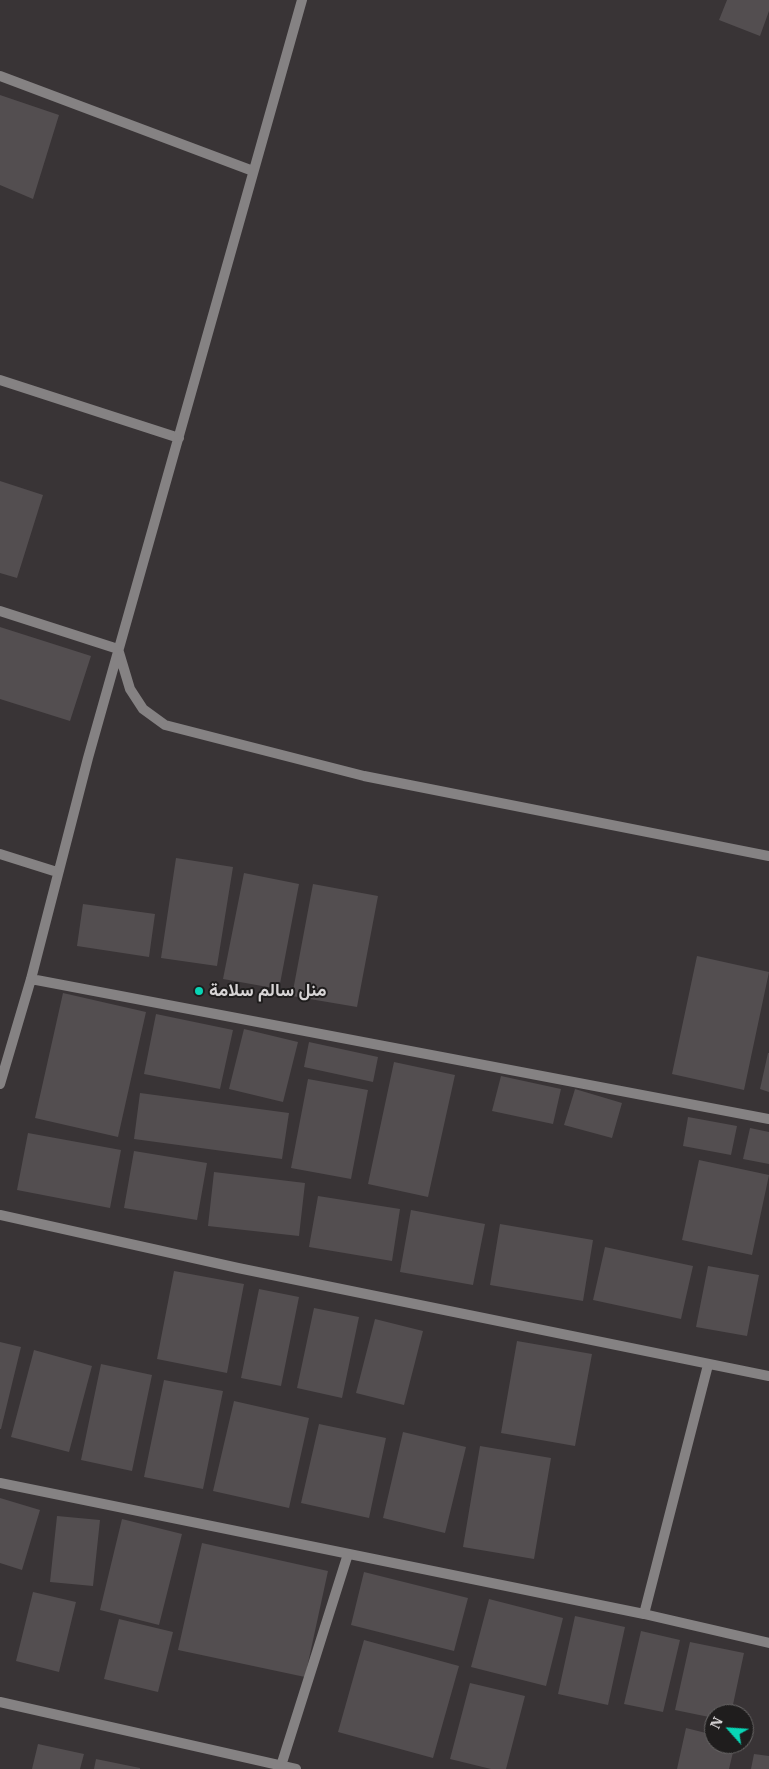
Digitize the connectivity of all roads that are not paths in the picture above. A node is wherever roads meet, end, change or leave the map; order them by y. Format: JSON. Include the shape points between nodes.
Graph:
{"nodes":[{"id":1,"x":302,"y":0,"type":"edge"},
{"id":2,"x":0,"y":76,"type":"edge"},
{"id":3,"x":253,"y":171,"type":"junction"},
{"id":4,"x":0,"y":380,"type":"edge"},
{"id":5,"x":179,"y":438,"type":"junction"},
{"id":6,"x":0,"y":611,"type":"edge"},
{"id":7,"x":118,"y":649,"type":"junction"},
{"id":8,"x":0,"y":854,"type":"edge"},
{"id":9,"x":769,"y":856,"type":"edge"},
{"id":10,"x":58,"y":872,"type":"junction"},
{"id":11,"x":31,"y":979,"type":"junction"},
{"id":12,"x":4,"y":1053,"type":"edge"},
{"id":13,"x":0,"y":1084,"type":"edge"},
{"id":14,"x":769,"y":1119,"type":"edge"},
{"id":15,"x":0,"y":1216,"type":"edge"},
{"id":16,"x":708,"y":1365,"type":"junction"},
{"id":17,"x":769,"y":1376,"type":"edge"},
{"id":18,"x":0,"y":1483,"type":"edge"},
{"id":19,"x":348,"y":1554,"type":"junction"},
{"id":20,"x":644,"y":1614,"type":"junction"},
{"id":21,"x":769,"y":1643,"type":"edge"},
{"id":22,"x":0,"y":1702,"type":"edge"},
{"id":23,"x":280,"y":1768,"type":"edge"},
{"id":24,"x":296,"y":1769,"type":"edge"}],
"edges":[{"from":1,"to":3,"type":"street"},
{"from":2,"to":3,"type":"street"},
{"from":3,"to":5,"type":"street"},
{"from":4,"to":5,"type":"street"},
{"from":5,"to":7,"type":"street"},
{"from":6,"to":7,"type":"street"},
{"from":7,"to":9,"type":"street","via":[[130,689],[143,709],[165,725],[364,776]]},
{"from":7,"to":10,"type":"street"},
{"from":8,"to":10,"type":"street"},
{"from":10,"to":11,"type":"street"},
{"from":11,"to":12,"type":"street"},
{"from":11,"to":14,"type":"street"},
{"from":12,"to":13,"type":"street"},
{"from":15,"to":16,"type":"street"},
{"from":16,"to":17,"type":"street"},
{"from":16,"to":20,"type":"street"},
{"from":18,"to":19,"type":"street"},
{"from":19,"to":20,"type":"street"},
{"from":19,"to":23,"type":"street"},
{"from":20,"to":21,"type":"street"},
{"from":22,"to":23,"type":"street"},
{"from":23,"to":24,"type":"street"}]}
